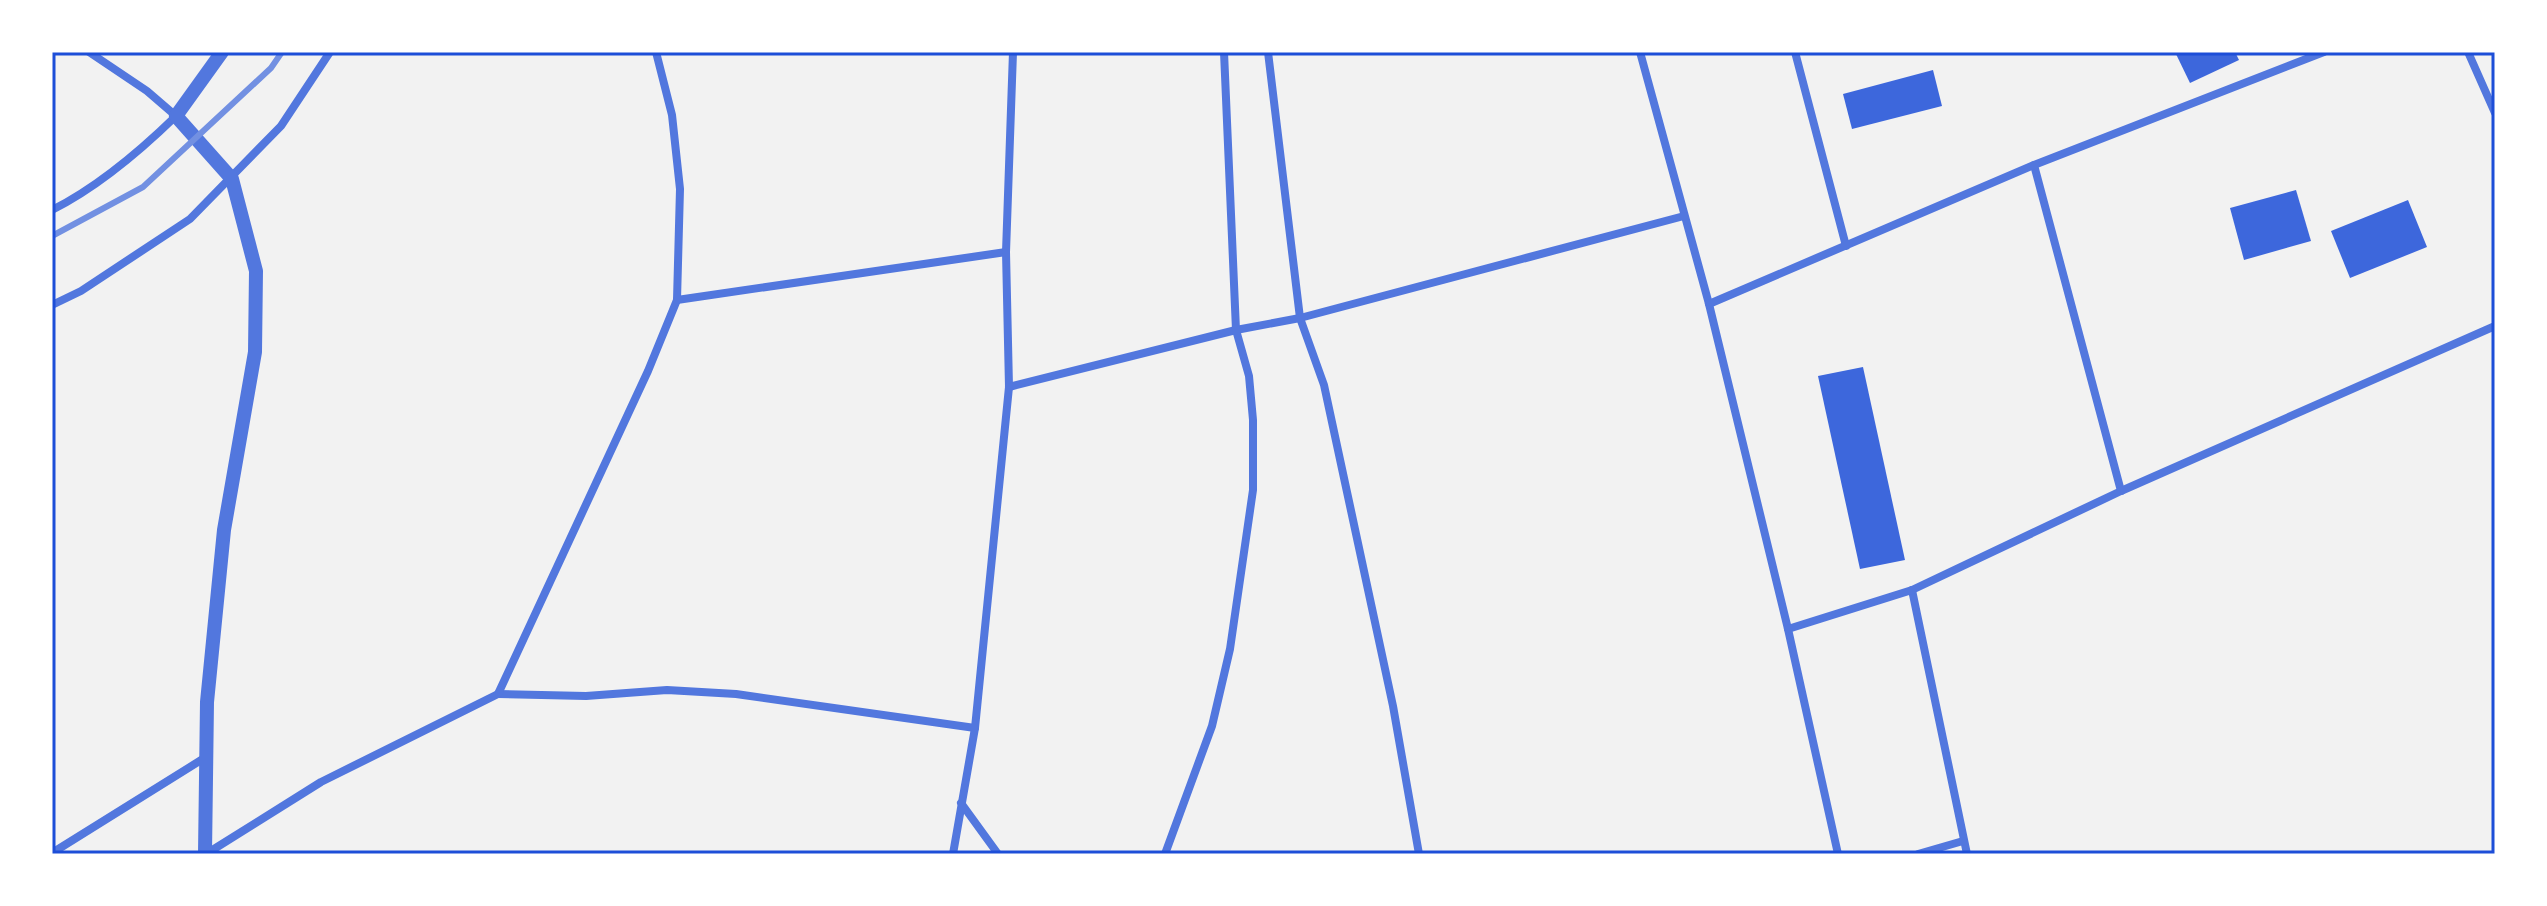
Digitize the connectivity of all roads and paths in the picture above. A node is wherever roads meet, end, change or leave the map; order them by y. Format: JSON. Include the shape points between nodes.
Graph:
{"nodes":[{"id":1,"x":89,"y":52,"type":"edge"},
{"id":2,"x":222,"y":52,"type":"edge"},
{"id":3,"x":330,"y":52,"type":"edge"},
{"id":4,"x":656,"y":52,"type":"edge"},
{"id":5,"x":1013,"y":52,"type":"edge"},
{"id":6,"x":1224,"y":52,"type":"edge"},
{"id":7,"x":1268,"y":52,"type":"edge"},
{"id":8,"x":1640,"y":52,"type":"edge"},
{"id":9,"x":1795,"y":52,"type":"edge"},
{"id":10,"x":2324,"y":52,"type":"edge"},
{"id":11,"x":2468,"y":52,"type":"edge"},
{"id":12,"x":2495,"y":113,"type":"edge"},
{"id":13,"x":176,"y":116,"type":"junction"},
{"id":14,"x":2034,"y":165,"type":"junction"},
{"id":15,"x":232,"y":179,"type":"junction"},
{"id":16,"x":52,"y":210,"type":"edge"},
{"id":17,"x":1684,"y":216,"type":"junction"},
{"id":18,"x":1846,"y":246,"type":"junction"},
{"id":19,"x":1006,"y":252,"type":"junction"},
{"id":20,"x":677,"y":300,"type":"junction"},
{"id":21,"x":1709,"y":304,"type":"junction"},
{"id":22,"x":52,"y":305,"type":"edge"},
{"id":23,"x":1300,"y":318,"type":"junction"},
{"id":24,"x":2495,"y":326,"type":"edge"},
{"id":25,"x":1236,"y":330,"type":"junction"},
{"id":26,"x":1009,"y":387,"type":"junction"},
{"id":27,"x":2121,"y":491,"type":"junction"},
{"id":28,"x":1912,"y":590,"type":"junction"},
{"id":29,"x":1788,"y":629,"type":"junction"},
{"id":30,"x":498,"y":694,"type":"junction"},
{"id":31,"x":975,"y":728,"type":"junction"},
{"id":32,"x":206,"y":757,"type":"junction"},
{"id":33,"x":961,"y":802,"type":"junction"},
{"id":34,"x":1963,"y":841,"type":"junction"},
{"id":35,"x":52,"y":853,"type":"edge"},
{"id":36,"x":206,"y":854,"type":"edge"},
{"id":37,"x":953,"y":854,"type":"edge"},
{"id":38,"x":998,"y":854,"type":"edge"},
{"id":39,"x":1165,"y":854,"type":"edge"},
{"id":40,"x":1419,"y":854,"type":"edge"},
{"id":41,"x":1838,"y":854,"type":"edge"},
{"id":42,"x":1918,"y":854,"type":"edge"},
{"id":43,"x":1967,"y":854,"type":"edge"}],
"edges":[{"from":1,"to":13,"type":"street"},
{"from":2,"to":13,"type":"street"},
{"from":3,"to":15,"type":"street","via":[[281,126]]},
{"from":4,"to":20,"type":"street","via":[[672,115],[680,189]]},
{"from":5,"to":19,"type":"street"},
{"from":6,"to":25,"type":"street"},
{"from":7,"to":23,"type":"street"},
{"from":8,"to":17,"type":"street"},
{"from":9,"to":18,"type":"street"},
{"from":10,"to":14,"type":"street"},
{"from":11,"to":12,"type":"street"},
{"from":13,"to":15,"type":"street"},
{"from":13,"to":16,"type":"street","via":[[113,171]]},
{"from":14,"to":18,"type":"street"},
{"from":14,"to":27,"type":"street"},
{"from":15,"to":22,"type":"street","via":[[190,219]]},
{"from":15,"to":32,"type":"street","via":[[256,271],[255,352],[224,530]]},
{"from":17,"to":21,"type":"street"},
{"from":17,"to":23,"type":"street"},
{"from":18,"to":21,"type":"street"},
{"from":19,"to":20,"type":"street"},
{"from":19,"to":26,"type":"street"},
{"from":20,"to":30,"type":"street"},
{"from":21,"to":29,"type":"street"},
{"from":23,"to":25,"type":"street"},
{"from":23,"to":40,"type":"street","via":[[1324,385]]},
{"from":24,"to":27,"type":"street"},
{"from":25,"to":26,"type":"street"},
{"from":25,"to":39,"type":"street","via":[[1249,376],[1253,420],[1246,555],[1212,726]]},
{"from":26,"to":31,"type":"street"},
{"from":27,"to":28,"type":"street"},
{"from":28,"to":29,"type":"street"},
{"from":28,"to":34,"type":"street"},
{"from":29,"to":41,"type":"street"},
{"from":30,"to":31,"type":"street","via":[[736,694]]},
{"from":30,"to":36,"type":"street","via":[[321,782]]},
{"from":31,"to":33,"type":"street"},
{"from":32,"to":35,"type":"street"},
{"from":32,"to":36,"type":"street"},
{"from":33,"to":37,"type":"street"},
{"from":33,"to":38,"type":"street"},
{"from":34,"to":42,"type":"street"},
{"from":34,"to":43,"type":"street"}]}
